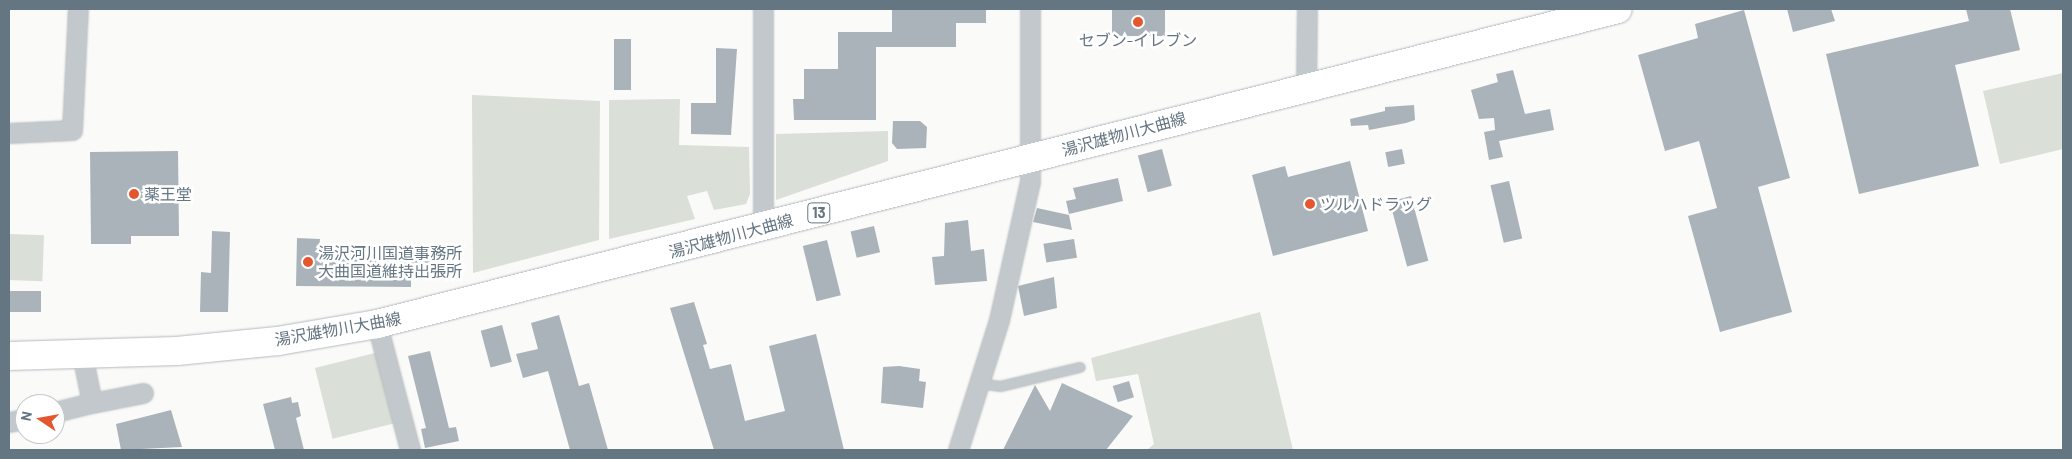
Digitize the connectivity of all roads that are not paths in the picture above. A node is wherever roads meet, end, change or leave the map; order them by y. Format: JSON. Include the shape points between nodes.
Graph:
{"nodes":[{"id":1,"x":78,"y":9,"type":"edge"},
{"id":2,"x":764,"y":9,"type":"edge"},
{"id":3,"x":1030,"y":9,"type":"edge"},
{"id":4,"x":1307,"y":9,"type":"edge"},
{"id":5,"x":1618,"y":9,"type":"edge"},
{"id":6,"x":1306,"y":88,"type":"junction"},
{"id":7,"x":9,"y":132,"type":"edge"},
{"id":8,"x":1030,"y":159,"type":"junction"},
{"id":9,"x":763,"y":227,"type":"junction"},
{"id":10,"x":377,"y":324,"type":"junction"},
{"id":11,"x":82,"y":354,"type":"junction"},
{"id":12,"x":9,"y":356,"type":"edge"},
{"id":13,"x":1080,"y":366,"type":"dead end"},
{"id":14,"x":979,"y":384,"type":"junction"},
{"id":15,"x":144,"y":393,"type":"dead end"},
{"id":16,"x":92,"y":403,"type":"junction"},
{"id":17,"x":65,"y":410,"type":"edge"},
{"id":18,"x":410,"y":450,"type":"edge"},
{"id":19,"x":958,"y":450,"type":"edge"}],
"edges":[{"from":1,"to":7,"type":"street","via":[[72,130]]},
{"from":2,"to":9,"type":"street"},
{"from":3,"to":8,"type":"street"},
{"from":4,"to":6,"type":"street"},
{"from":5,"to":6,"type":"main road","name":"湯沢雄物川大曲線","number":"13"},
{"from":6,"to":8,"type":"main road","name":"湯沢雄物川大曲線","number":"13"},
{"from":8,"to":9,"type":"main road","name":"湯沢雄物川大曲線","number":"13"},
{"from":8,"to":14,"type":"street","via":[[1022,231]]},
{"from":9,"to":10,"type":"main road","name":"湯沢雄物川大曲線","number":"13"},
{"from":10,"to":11,"type":"main road","name":"湯沢雄物川大曲線","number":"13","via":[[232,346]]},
{"from":10,"to":18,"type":"street"},
{"from":11,"to":12,"type":"main road","name":"湯沢雄物川大曲線","number":"13"},
{"from":11,"to":16,"type":"street"},
{"from":13,"to":14,"type":"lane","via":[[1000,386]]},
{"from":14,"to":19,"type":"street"},
{"from":15,"to":16,"type":"street"},
{"from":16,"to":17,"type":"street"}]}
